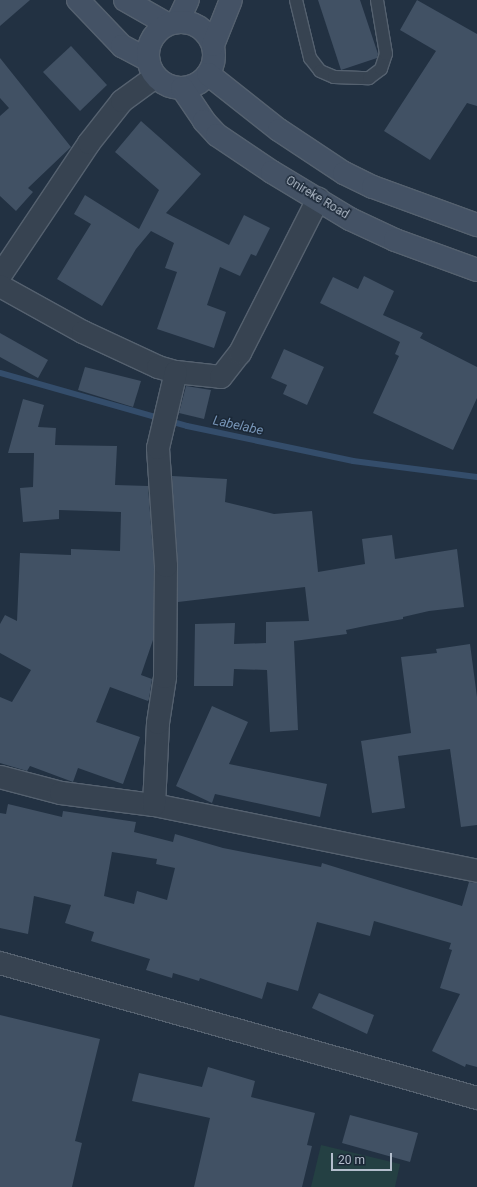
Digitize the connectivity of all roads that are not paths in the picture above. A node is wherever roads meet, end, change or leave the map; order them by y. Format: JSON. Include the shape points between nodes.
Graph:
{"nodes":[{"id":1,"x":78,"y":0,"type":"edge"},
{"id":2,"x":125,"y":0,"type":"edge"},
{"id":3,"x":188,"y":0,"type":"edge"},
{"id":4,"x":231,"y":0,"type":"edge"},
{"id":5,"x":296,"y":0,"type":"edge"},
{"id":6,"x":377,"y":0,"type":"edge"},
{"id":7,"x":172,"y":23,"type":"junction"},
{"id":8,"x":213,"y":45,"type":"junction"},
{"id":9,"x":151,"y":68,"type":"junction"},
{"id":10,"x":208,"y":74,"type":"junction"},
{"id":11,"x":182,"y":88,"type":"junction"},
{"id":12,"x":318,"y":199,"type":"junction"},
{"id":13,"x":477,"y":225,"type":"edge"},
{"id":14,"x":477,"y":270,"type":"edge"},
{"id":15,"x":0,"y":276,"type":"edge"},
{"id":16,"x":0,"y":286,"type":"edge"},
{"id":17,"x":176,"y":372,"type":"junction"},
{"id":18,"x":0,"y":777,"type":"edge"},
{"id":19,"x":154,"y":805,"type":"junction"},
{"id":20,"x":477,"y":871,"type":"edge"},
{"id":21,"x":0,"y":963,"type":"edge"},
{"id":22,"x":477,"y":1098,"type":"edge"}],
"edges":[{"from":1,"to":9,"type":"main road","via":[[122,46]]},
{"from":2,"to":7,"type":"main road"},
{"from":3,"to":7,"type":"main road"},
{"from":4,"to":8,"type":"main road"},
{"from":5,"to":6,"type":"lane","via":[[310,58],[320,72],[334,78],[369,78],[381,69],[386,54]]},
{"from":7,"to":8,"type":"main road","via":[[199,27]]},
{"from":7,"to":9,"type":"main road","via":[[156,33],[149,46]]},
{"from":8,"to":10,"type":"main road","via":[[214,60]]},
{"from":9,"to":11,"type":"main road","via":[[163,84]]},
{"from":9,"to":15,"type":"street","via":[[89,143]]},
{"from":10,"to":11,"type":"main road","via":[[202,81]]},
{"from":10,"to":13,"type":"main road","via":[[279,130],[344,173],[373,187]]},
{"from":11,"to":12,"type":"main road","name":"Onireke Road","via":[[204,121],[217,135]]},
{"from":12,"to":14,"type":"main road","name":"Onireke Road","via":[[350,219],[395,240]]},
{"from":12,"to":17,"type":"street","via":[[240,353],[221,377]]},
{"from":16,"to":17,"type":"street","via":[[83,332],[158,367]]},
{"from":17,"to":19,"type":"street","via":[[158,448],[166,566],[165,677],[158,723]]},
{"from":18,"to":19,"type":"street","via":[[61,793]]},
{"from":19,"to":20,"type":"street"},
{"from":21,"to":22,"type":"street"}]}
